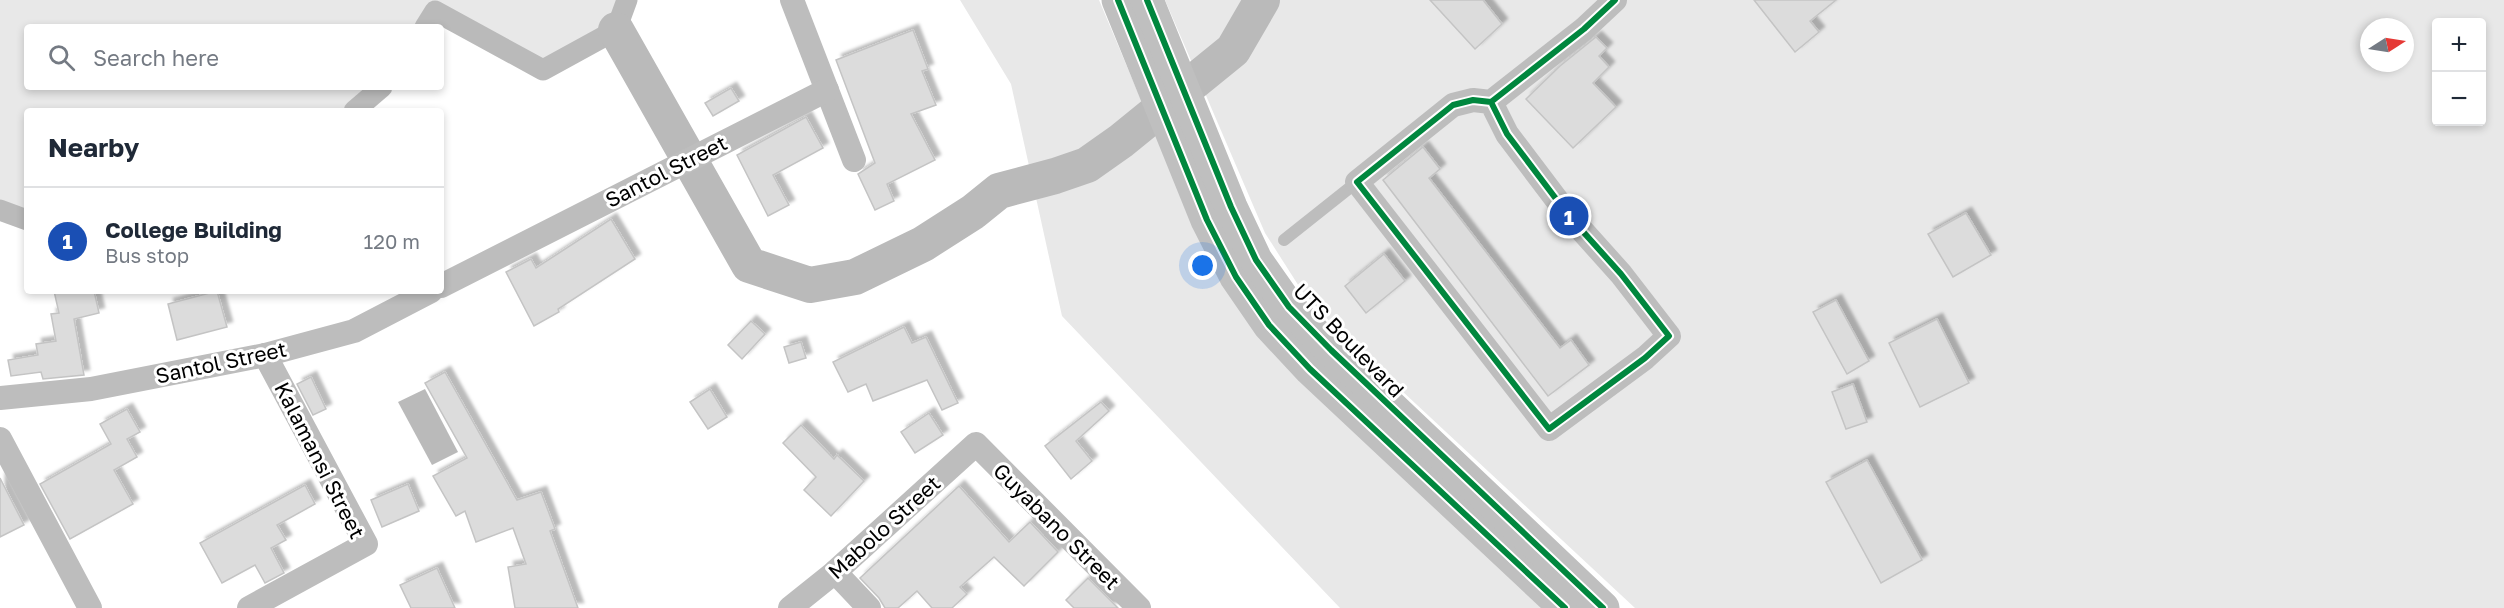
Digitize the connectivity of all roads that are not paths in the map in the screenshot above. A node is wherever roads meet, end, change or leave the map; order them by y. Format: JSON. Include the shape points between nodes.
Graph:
{"nodes":[{"id":1,"x":792,"y":0,"type":"edge"},
{"id":2,"x":1118,"y":0,"type":"edge"},
{"id":3,"x":1147,"y":0,"type":"edge"},
{"id":4,"x":1615,"y":0,"type":"edge"},
{"id":5,"x":1151,"y":47,"type":"junction"},
{"id":6,"x":827,"y":90,"type":"junction"},
{"id":7,"x":1491,"y":102,"type":"junction"},
{"id":8,"x":1186,"y":131,"type":"junction"},
{"id":9,"x":854,"y":160,"type":"dead end"},
{"id":10,"x":1357,"y":182,"type":"junction"},
{"id":11,"x":1284,"y":240,"type":"dead end"},
{"id":12,"x":444,"y":284,"type":"edge"},
{"id":13,"x":425,"y":294,"type":"edge"},
{"id":14,"x":265,"y":355,"type":"junction"},
{"id":15,"x":0,"y":398,"type":"edge"},
{"id":16,"x":0,"y":439,"type":"edge"},
{"id":17,"x":976,"y":444,"type":"joint"},
{"id":18,"x":835,"y":572,"type":"junction"},
{"id":19,"x":90,"y":608,"type":"edge"},
{"id":20,"x":249,"y":608,"type":"edge"},
{"id":21,"x":790,"y":608,"type":"edge"},
{"id":22,"x":869,"y":608,"type":"edge"},
{"id":23,"x":1139,"y":608,"type":"edge"},
{"id":24,"x":1565,"y":608,"type":"edge"},
{"id":25,"x":1603,"y":608,"type":"edge"}],
"edges":[{"from":1,"to":6,"type":"street"},
{"from":2,"to":5,"type":"main road","name":"UTS Boulevard"},
{"from":3,"to":5,"type":"main road","name":"UTS Boulevard"},
{"from":4,"to":7,"type":"street"},
{"from":5,"to":8,"type":"main road","name":"UTS Boulevard"},
{"from":6,"to":9,"type":"street"},
{"from":6,"to":12,"type":"street","name":"Santol Street"},
{"from":7,"to":10,"type":"street","via":[[1473,100],[1453,105]]},
{"from":7,"to":10,"type":"street","via":[[1514,143],[1569,216],[1669,336],[1549,429]]},
{"from":8,"to":24,"type":"main road","name":"UTS Boulevard","via":[[1207,220],[1236,278],[1269,325],[1310,369]]},
{"from":8,"to":25,"type":"main road","name":"UTS Boulevard","via":[[1231,207],[1256,260],[1289,307]]},
{"from":10,"to":11,"type":"lane"},
{"from":13,"to":14,"type":"street","name":"Santol Street","via":[[354,331]]},
{"from":14,"to":15,"type":"street","name":"Santol Street","via":[[91,389]]},
{"from":14,"to":20,"type":"street","name":"Kalamansi Street","via":[[366,544]]},
{"from":16,"to":19,"type":"street"},
{"from":17,"to":18,"type":"street","name":"Mabolo Street"},
{"from":17,"to":23,"type":"street","name":"Guyabano Street"},
{"from":18,"to":21,"type":"street","name":"Mabolo Street"},
{"from":18,"to":22,"type":"street"}]}
